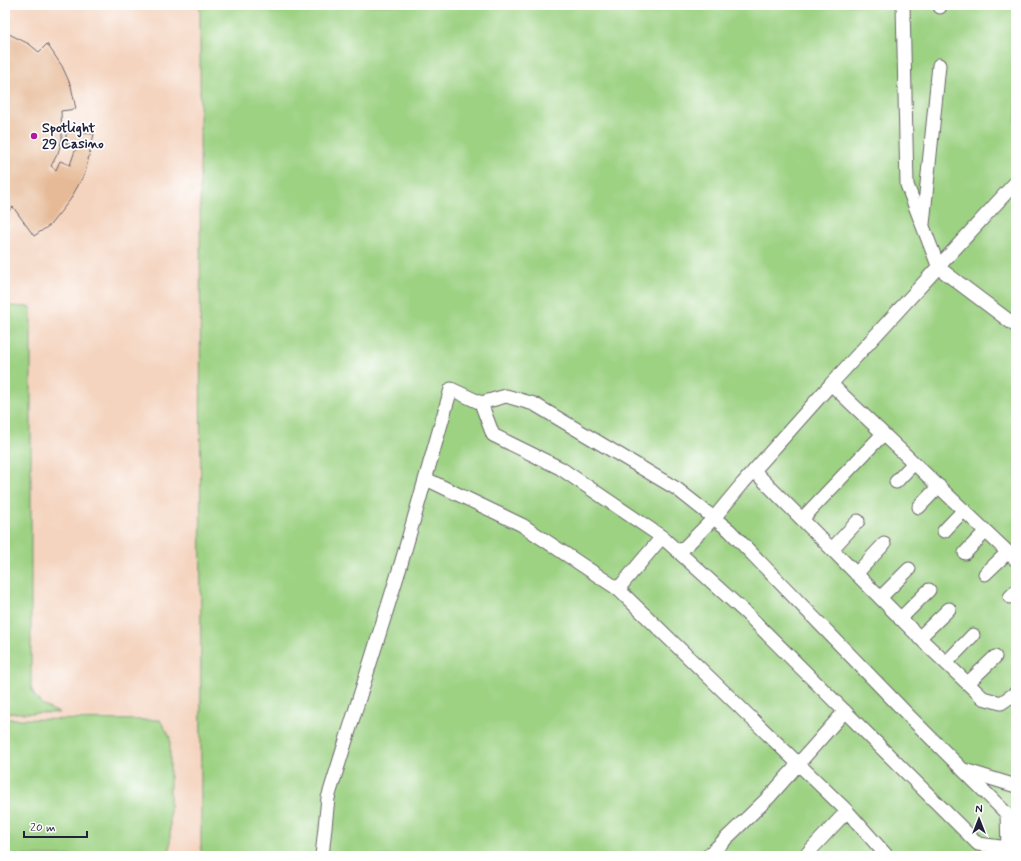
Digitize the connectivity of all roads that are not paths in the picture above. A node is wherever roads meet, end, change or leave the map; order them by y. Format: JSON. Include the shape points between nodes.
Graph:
{"nodes":[{"id":1,"x":903,"y":5,"type":"edge"},
{"id":2,"x":939,"y":65,"type":"dead end"},
{"id":3,"x":1016,"y":182,"type":"edge"},
{"id":4,"x":923,"y":226,"type":"junction"},
{"id":5,"x":939,"y":268,"type":"junction"},
{"id":6,"x":1016,"y":326,"type":"edge"},
{"id":7,"x":831,"y":384,"type":"junction"},
{"id":8,"x":481,"y":403,"type":"junction"},
{"id":9,"x":883,"y":434,"type":"junction"},
{"id":10,"x":914,"y":463,"type":"junction"},
{"id":11,"x":754,"y":471,"type":"junction"},
{"id":12,"x":426,"y":479,"type":"junction"},
{"id":13,"x":896,"y":482,"type":"dead end"},
{"id":14,"x":939,"y":486,"type":"junction"},
{"id":15,"x":919,"y":508,"type":"dead end"},
{"id":16,"x":964,"y":510,"type":"junction"},
{"id":17,"x":714,"y":518,"type":"junction"},
{"id":18,"x":802,"y":519,"type":"junction"},
{"id":19,"x":858,"y":521,"type":"dead end"},
{"id":20,"x":944,"y":531,"type":"dead end"},
{"id":21,"x":986,"y":531,"type":"junction"},
{"id":22,"x":662,"y":537,"type":"junction"},
{"id":23,"x":884,"y":544,"type":"dead end"},
{"id":24,"x":832,"y":549,"type":"junction"},
{"id":25,"x":680,"y":552,"type":"junction"},
{"id":26,"x":965,"y":553,"type":"dead end"},
{"id":27,"x":1012,"y":556,"type":"edge"},
{"id":28,"x":909,"y":568,"type":"dead end"},
{"id":29,"x":856,"y":574,"type":"junction"},
{"id":30,"x":985,"y":574,"type":"dead end"},
{"id":31,"x":618,"y":588,"type":"junction"},
{"id":32,"x":929,"y":590,"type":"dead end"},
{"id":33,"x":880,"y":598,"type":"junction"},
{"id":34,"x":948,"y":609,"type":"dead end"},
{"id":35,"x":900,"y":619,"type":"junction"},
{"id":36,"x":973,"y":635,"type":"dead end"},
{"id":37,"x":919,"y":638,"type":"junction"},
{"id":38,"x":995,"y":657,"type":"dead end"},
{"id":39,"x":946,"y":663,"type":"junction"},
{"id":40,"x":968,"y":683,"type":"junction"},
{"id":41,"x":1016,"y":693,"type":"edge"},
{"id":42,"x":845,"y":711,"type":"junction"},
{"id":43,"x":799,"y":763,"type":"junction"},
{"id":44,"x":963,"y":770,"type":"junction"},
{"id":45,"x":1016,"y":786,"type":"edge"},
{"id":46,"x":847,"y":811,"type":"junction"},
{"id":47,"x":1012,"y":851,"type":"edge"},
{"id":48,"x":322,"y":856,"type":"edge"},
{"id":49,"x":708,"y":856,"type":"edge"},
{"id":50,"x":805,"y":856,"type":"edge"},
{"id":51,"x":886,"y":856,"type":"edge"}],
"edges":[{"from":1,"to":4,"type":"lane","via":[[907,185]]},
{"from":2,"to":4,"type":"lane"},
{"from":3,"to":5,"type":"lane"},
{"from":4,"to":5,"type":"lane"},
{"from":5,"to":6,"type":"lane"},
{"from":5,"to":7,"type":"lane"},
{"from":7,"to":9,"type":"lane"},
{"from":7,"to":11,"type":"lane"},
{"from":8,"to":12,"type":"lane","via":[[451,389]]},
{"from":8,"to":17,"type":"lane","via":[[506,396],[534,404],[677,488]]},
{"from":8,"to":22,"type":"lane","via":[[493,435],[560,468]]},
{"from":9,"to":10,"type":"lane"},
{"from":9,"to":18,"type":"lane"},
{"from":10,"to":13,"type":"lane"},
{"from":10,"to":14,"type":"lane"},
{"from":11,"to":17,"type":"lane"},
{"from":11,"to":18,"type":"lane"},
{"from":12,"to":31,"type":"lane","via":[[522,525]]},
{"from":12,"to":48,"type":"lane","via":[[328,798]]},
{"from":14,"to":15,"type":"lane"},
{"from":14,"to":16,"type":"lane"},
{"from":16,"to":20,"type":"lane"},
{"from":16,"to":21,"type":"lane"},
{"from":17,"to":25,"type":"lane"},
{"from":17,"to":44,"type":"lane","via":[[729,530]]},
{"from":18,"to":24,"type":"lane"},
{"from":19,"to":24,"type":"lane"},
{"from":21,"to":26,"type":"lane"},
{"from":21,"to":27,"type":"lane"},
{"from":22,"to":25,"type":"lane"},
{"from":22,"to":31,"type":"lane"},
{"from":23,"to":29,"type":"lane"},
{"from":24,"to":29,"type":"lane"},
{"from":25,"to":42,"type":"lane"},
{"from":27,"to":30,"type":"lane"},
{"from":28,"to":33,"type":"lane"},
{"from":29,"to":33,"type":"lane"},
{"from":31,"to":43,"type":"lane"},
{"from":32,"to":35,"type":"lane"},
{"from":33,"to":35,"type":"lane"},
{"from":34,"to":37,"type":"lane"},
{"from":35,"to":37,"type":"lane"},
{"from":36,"to":39,"type":"lane"},
{"from":37,"to":39,"type":"lane"},
{"from":38,"to":40,"type":"lane"},
{"from":39,"to":40,"type":"lane"},
{"from":40,"to":41,"type":"lane","via":[[983,698],[1001,703]]},
{"from":42,"to":43,"type":"lane"},
{"from":42,"to":47,"type":"lane","via":[[978,844]]},
{"from":43,"to":46,"type":"lane"},
{"from":43,"to":49,"type":"lane","via":[[770,796]]},
{"from":44,"to":45,"type":"lane"},
{"from":44,"to":47,"type":"lane","via":[[1007,814]]},
{"from":46,"to":50,"type":"lane"},
{"from":46,"to":51,"type":"lane"}]}
